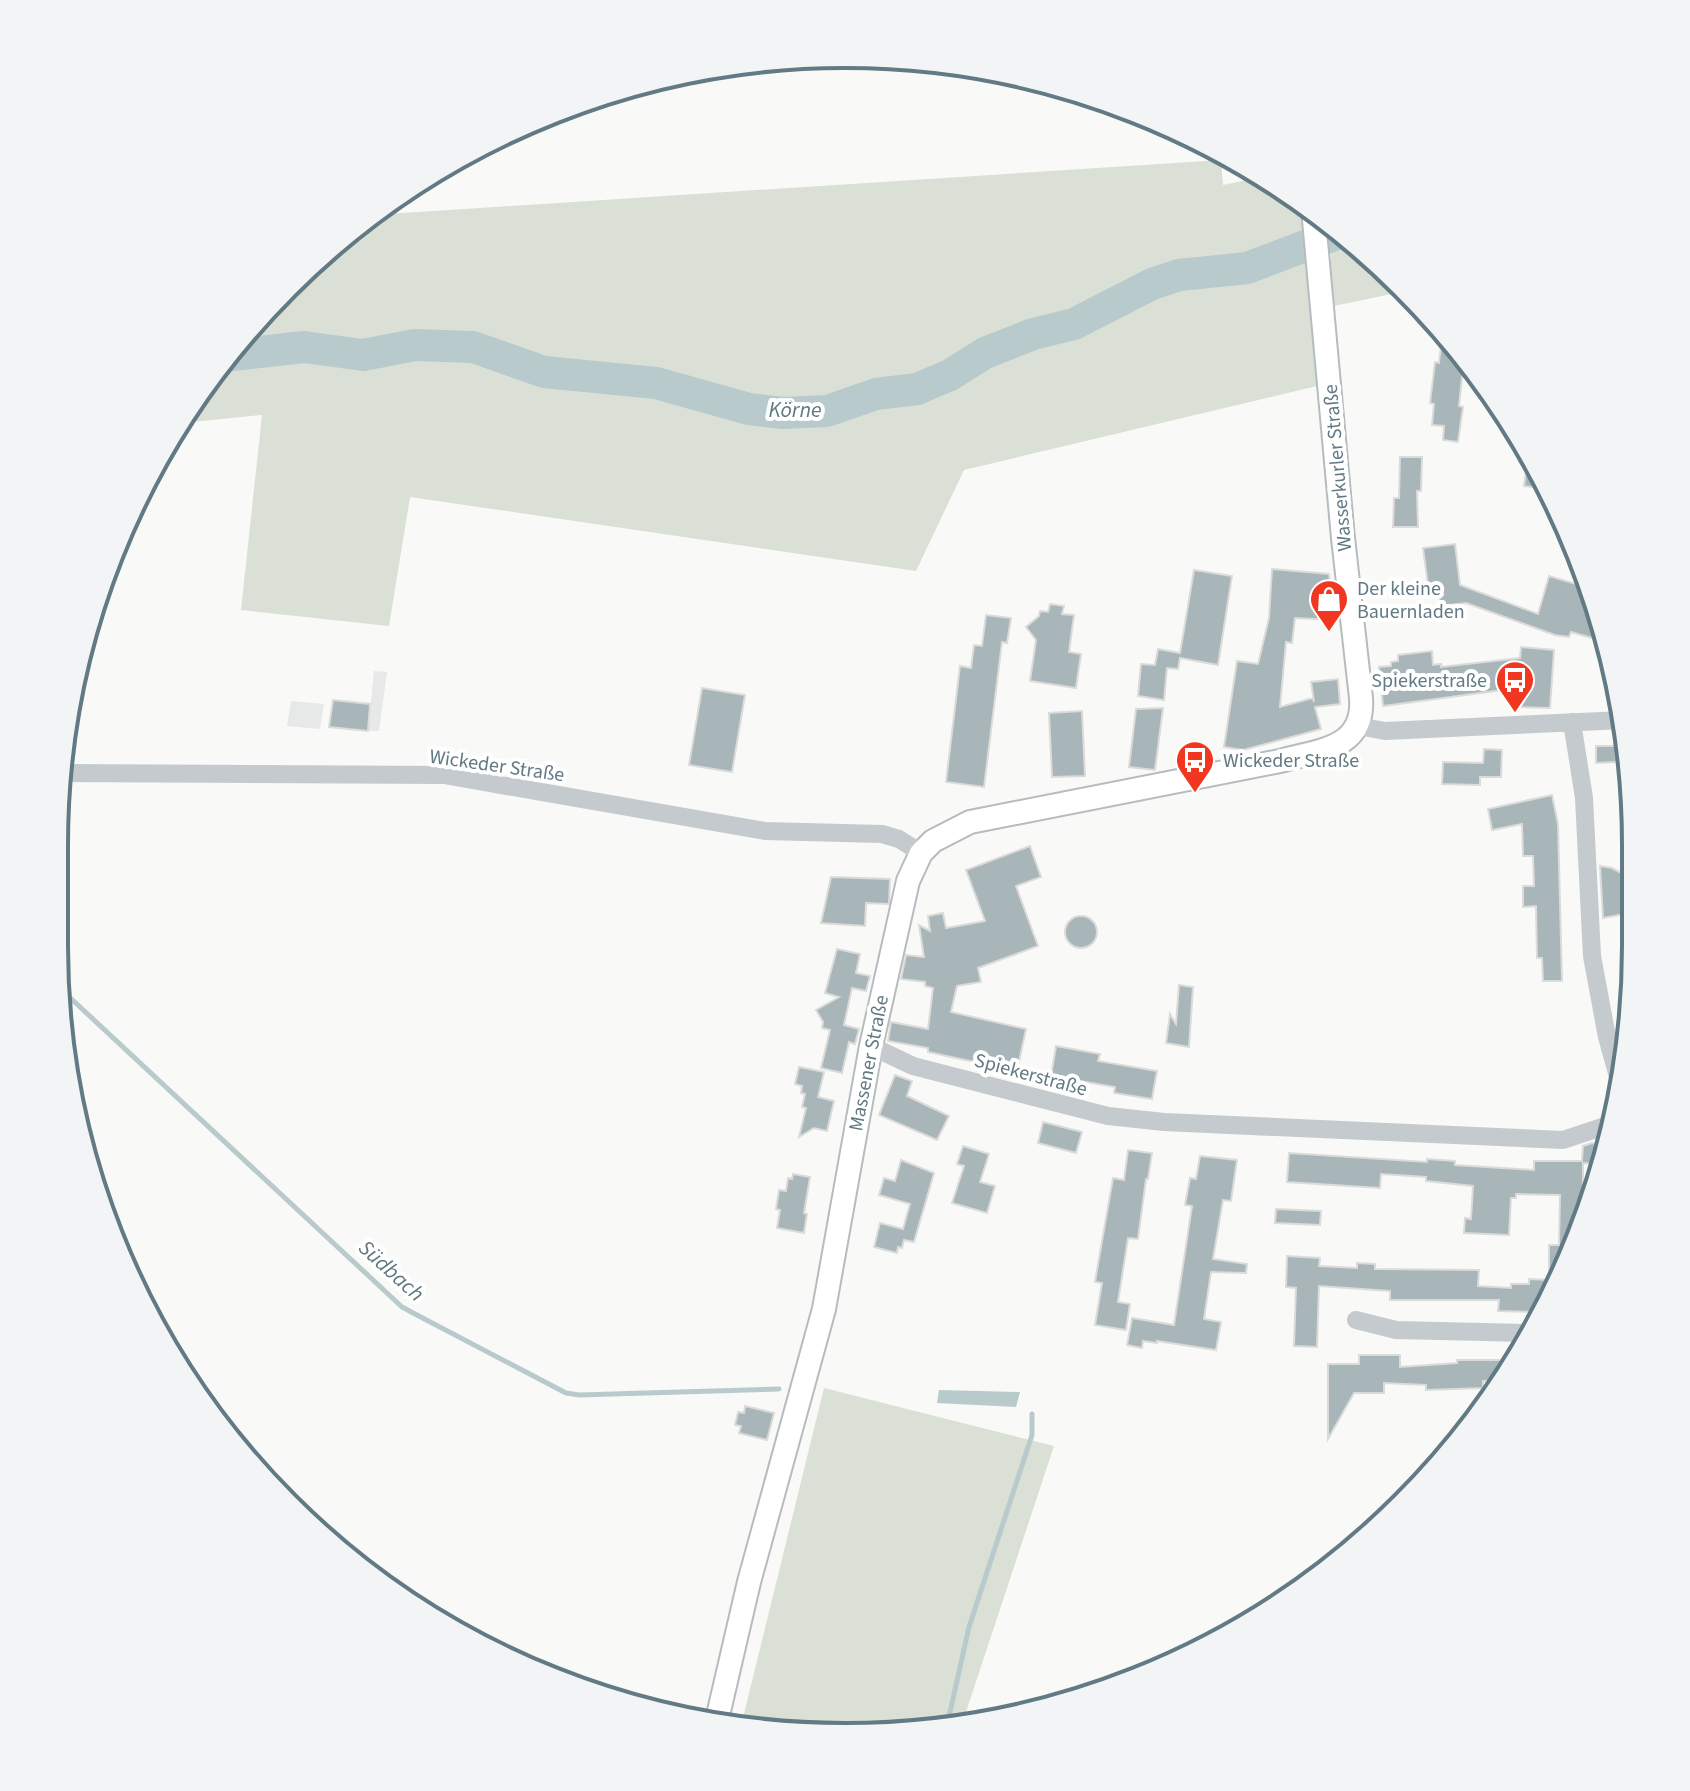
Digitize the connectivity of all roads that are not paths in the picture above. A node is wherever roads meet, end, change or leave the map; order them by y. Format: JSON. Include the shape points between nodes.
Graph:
{"nodes":[{"id":1,"x":1315,"y":227,"type":"edge"},
{"id":2,"x":1611,"y":720,"type":"edge"},
{"id":3,"x":1572,"y":722,"type":"junction"},
{"id":4,"x":1358,"y":726,"type":"junction"},
{"id":5,"x":72,"y":773,"type":"edge"},
{"id":6,"x":921,"y":853,"type":"junction"},
{"id":7,"x":871,"y":1046,"type":"junction"},
{"id":8,"x":1613,"y":1059,"type":"edge"},
{"id":9,"x":1600,"y":1128,"type":"edge"},
{"id":10,"x":1356,"y":1320,"type":"dead end"},
{"id":11,"x":1519,"y":1333,"type":"edge"},
{"id":12,"x":719,"y":1712,"type":"edge"}],
"edges":[{"from":1,"to":4,"type":"main road","name":"Wasserkurler Straße","via":[[1361,698]]},
{"from":2,"to":3,"type":"street"},
{"from":3,"to":4,"type":"street","via":[[1385,731]]},
{"from":3,"to":8,"type":"street","via":[[1584,798],[1592,956]]},
{"from":4,"to":6,"type":"main road","via":[[1349,738],[1329,747],[1280,761],[970,822]]},
{"from":5,"to":6,"type":"street","name":"Wickeder Straße","via":[[444,775],[765,831],[882,834]]},
{"from":6,"to":7,"type":"main road","name":"Massener Straße","via":[[908,881]]},
{"from":7,"to":9,"type":"street","name":"Spiekerstraße","via":[[913,1066],[1108,1116],[1150,1121],[1563,1140]]},
{"from":7,"to":12,"type":"main road","name":"Massener Straße","via":[[824,1309]]},
{"from":10,"to":11,"type":"street","via":[[1396,1330]]}]}
